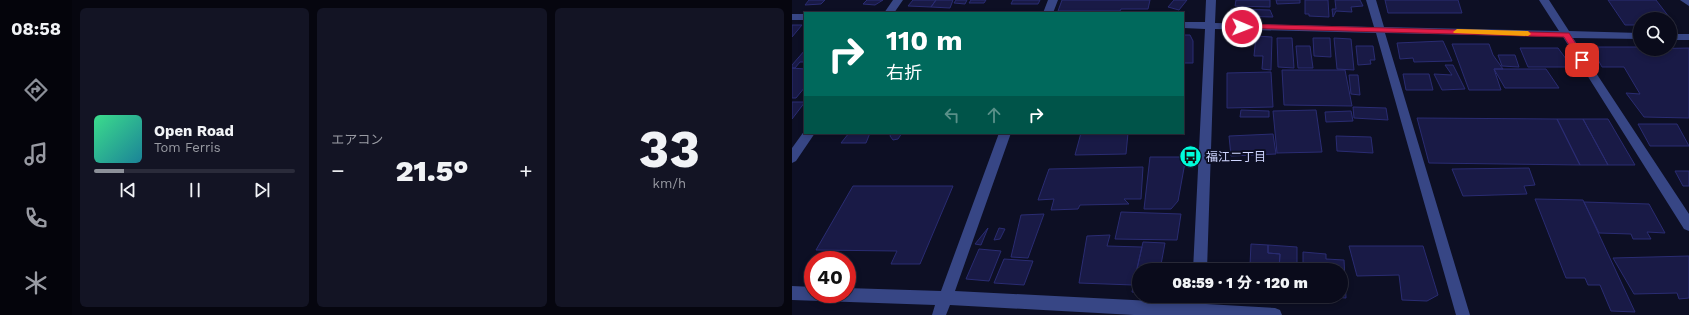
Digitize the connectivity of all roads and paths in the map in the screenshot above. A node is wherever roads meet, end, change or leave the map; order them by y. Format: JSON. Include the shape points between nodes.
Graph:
{"nodes":[{"id":1,"x":898,"y":0,"type":"edge"},
{"id":2,"x":1053,"y":0,"type":"edge"},
{"id":3,"x":1211,"y":0,"type":"edge"},
{"id":4,"x":1371,"y":0,"type":"edge"},
{"id":5,"x":1544,"y":0,"type":"edge"},
{"id":6,"x":1685,"y":0,"type":"edge"},
{"id":7,"x":1689,"y":3,"type":"edge"},
{"id":8,"x":890,"y":12,"type":"edge"},
{"id":9,"x":1048,"y":12,"type":"edge"},
{"id":10,"x":792,"y":16,"type":"edge"},
{"id":11,"x":804,"y":17,"type":"edge"},
{"id":12,"x":1184,"y":25,"type":"edge"},
{"id":13,"x":1211,"y":26,"type":"junction"},
{"id":14,"x":1379,"y":29,"type":"junction"},
{"id":15,"x":1566,"y":35,"type":"junction"},
{"id":16,"x":1633,"y":36,"type":"edge"},
{"id":17,"x":1677,"y":37,"type":"edge"},
{"id":18,"x":1689,"y":37,"type":"edge"},
{"id":19,"x":808,"y":134,"type":"edge"},
{"id":20,"x":1005,"y":134,"type":"edge"},
{"id":21,"x":792,"y":158,"type":"edge"},
{"id":22,"x":1689,"y":225,"type":"edge"},
{"id":23,"x":1200,"y":263,"type":"edge"},
{"id":24,"x":792,"y":293,"type":"edge"},
{"id":25,"x":945,"y":298,"type":"junction"},
{"id":26,"x":1198,"y":307,"type":"edge"},
{"id":27,"x":939,"y":315,"type":"edge"},
{"id":28,"x":1275,"y":315,"type":"edge"},
{"id":29,"x":1463,"y":315,"type":"edge"}],
"edges":[{"from":1,"to":8,"type":"street"},
{"from":2,"to":9,"type":"street"},
{"from":3,"to":13,"type":"street"},
{"from":4,"to":14,"type":"street"},
{"from":5,"to":15,"type":"street"},
{"from":6,"to":7,"type":"street"},
{"from":10,"to":11,"type":"street"},
{"from":12,"to":13,"type":"street"},
{"from":13,"to":14,"type":"street"},
{"from":13,"to":23,"type":"street"},
{"from":14,"to":15,"type":"street"},
{"from":14,"to":29,"type":"street"},
{"from":15,"to":16,"type":"street"},
{"from":15,"to":22,"type":"street"},
{"from":17,"to":18,"type":"street"},
{"from":19,"to":21,"type":"street"},
{"from":20,"to":25,"type":"street"},
{"from":24,"to":25,"type":"street"},
{"from":25,"to":26,"type":"street"},
{"from":25,"to":27,"type":"street"},
{"from":26,"to":28,"type":"street"}]}
